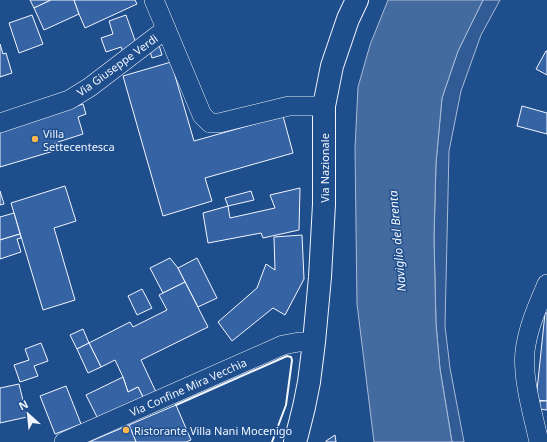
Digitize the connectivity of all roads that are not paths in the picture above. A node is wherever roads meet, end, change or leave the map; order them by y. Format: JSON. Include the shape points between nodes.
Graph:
{"nodes":[{"id":1,"x":154,"y":0,"type":"edge"},
{"id":2,"x":356,"y":0,"type":"edge"},
{"id":3,"x":166,"y":29,"type":"junction"},
{"id":4,"x":324,"y":106,"type":"junction"},
{"id":5,"x":0,"y":123,"type":"edge"},
{"id":6,"x":547,"y":284,"type":"edge"},
{"id":7,"x":314,"y":342,"type":"junction"},
{"id":8,"x":64,"y":442,"type":"edge"},
{"id":9,"x":295,"y":442,"type":"edge"},
{"id":10,"x":539,"y":442,"type":"edge"}],
"edges":[{"from":1,"to":3,"type":"street"},
{"from":2,"to":4,"type":"main road","name":"Via Nazionale","via":[[332,66]]},
{"from":3,"to":4,"type":"street","via":[[202,115],[210,123],[289,106]]},
{"from":3,"to":5,"type":"street","name":"Via Giuseppe Verdi","via":[[69,100]]},
{"from":4,"to":7,"type":"main road","name":"Via Nazionale","via":[[324,204]]},
{"from":6,"to":10,"type":"street","via":[[528,334],[525,352],[527,387]]},
{"from":7,"to":8,"type":"street","name":"Via Confine Mira Vecchia","via":[[283,345]]},
{"from":7,"to":9,"type":"main road","name":"Via Nazionale","via":[[309,382]]}]}
